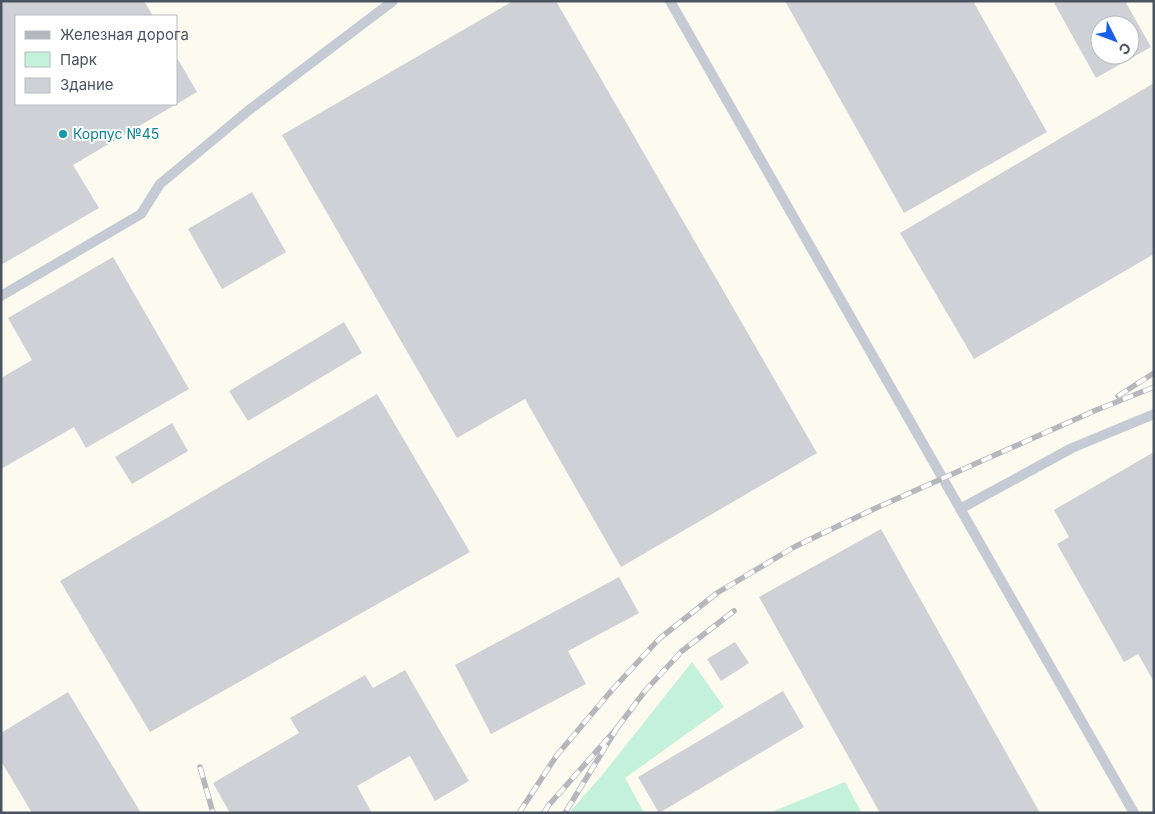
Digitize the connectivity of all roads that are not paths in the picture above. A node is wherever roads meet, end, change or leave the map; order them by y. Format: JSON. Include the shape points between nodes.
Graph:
{"nodes":[{"id":1,"x":393,"y":1,"type":"edge"},
{"id":2,"x":670,"y":1,"type":"edge"},
{"id":3,"x":1,"y":296,"type":"edge"},
{"id":4,"x":1154,"y":414,"type":"edge"},
{"id":5,"x":960,"y":509,"type":"junction"},
{"id":6,"x":1134,"y":813,"type":"edge"}],
"edges":[{"from":1,"to":3,"type":"lane","via":[[249,110],[160,184],[142,214]]},
{"from":2,"to":5,"type":"lane"},
{"from":4,"to":5,"type":"lane","via":[[1072,448]]},
{"from":5,"to":6,"type":"lane"}]}
